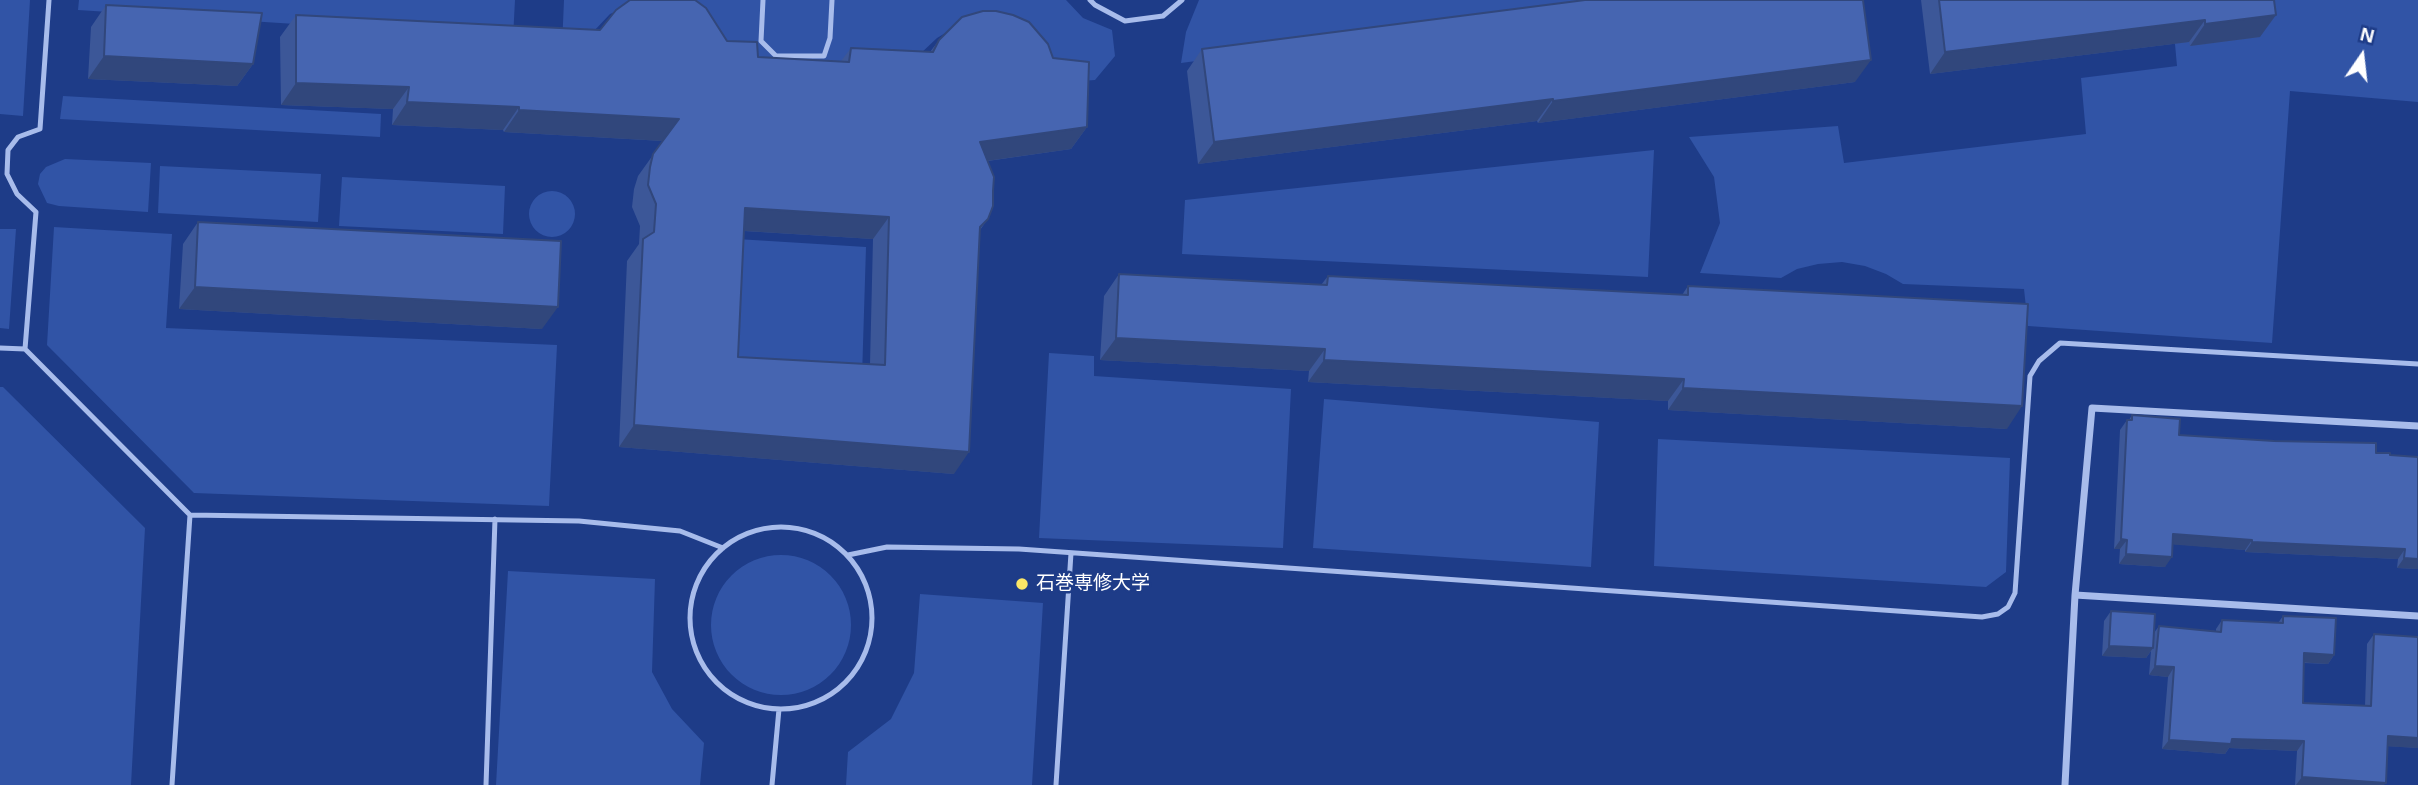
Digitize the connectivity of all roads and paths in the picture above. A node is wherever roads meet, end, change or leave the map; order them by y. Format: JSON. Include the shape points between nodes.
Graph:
{"nodes":[{"id":1,"x":49,"y":0,"type":"edge"},
{"id":2,"x":762,"y":0,"type":"edge"},
{"id":3,"x":832,"y":0,"type":"edge"},
{"id":4,"x":1090,"y":0,"type":"edge"},
{"id":5,"x":1182,"y":0,"type":"edge"},
{"id":6,"x":0,"y":348,"type":"edge"},
{"id":7,"x":25,"y":349,"type":"junction"},
{"id":8,"x":2418,"y":363,"type":"edge"},
{"id":9,"x":2418,"y":426,"type":"edge"},
{"id":10,"x":190,"y":515,"type":"junction"},
{"id":11,"x":495,"y":519,"type":"junction"},
{"id":12,"x":723,"y":548,"type":"junction"},
{"id":13,"x":1071,"y":554,"type":"junction"},
{"id":14,"x":848,"y":555,"type":"junction"},
{"id":15,"x":2075,"y":595,"type":"junction"},
{"id":16,"x":2418,"y":616,"type":"edge"},
{"id":17,"x":779,"y":709,"type":"junction"},
{"id":18,"x":172,"y":785,"type":"edge"},
{"id":19,"x":486,"y":785,"type":"edge"},
{"id":20,"x":772,"y":785,"type":"edge"},
{"id":21,"x":1056,"y":785,"type":"edge"},
{"id":22,"x":2066,"y":785,"type":"edge"}],
"edges":[{"from":1,"to":7,"type":"lane","via":[[40,129],[18,137],[8,150],[7,174],[17,194],[36,212]]},
{"from":2,"to":3,"type":"lane","via":[[761,41],[776,56],[824,56]]},
{"from":4,"to":5,"type":"lane","via":[[1125,21],[1163,16]]},
{"from":6,"to":7,"type":"lane"},
{"from":7,"to":10,"type":"lane"},
{"from":8,"to":13,"type":"lane","via":[[2060,343],[2030,376],[2015,593],[2008,607],[1982,617]]},
{"from":9,"to":15,"type":"street","via":[[2092,408]]},
{"from":10,"to":11,"type":"lane"},
{"from":10,"to":18,"type":"lane"},
{"from":11,"to":12,"type":"lane","via":[[680,531]]},
{"from":11,"to":19,"type":"lane"},
{"from":12,"to":14,"type":"lane","via":[[757,530],[790,527],[825,538]]},
{"from":12,"to":17,"type":"lane","via":[[694,588],[690,619],[696,652],[709,674],[729,693],[754,705]]},
{"from":13,"to":14,"type":"lane","via":[[887,547]]},
{"from":13,"to":21,"type":"lane"},
{"from":14,"to":17,"type":"lane","via":[[866,584],[872,607],[872,632],[864,659],[845,683],[824,698],[802,707]]},
{"from":15,"to":16,"type":"street"},
{"from":15,"to":22,"type":"street"},
{"from":17,"to":20,"type":"lane"}]}
